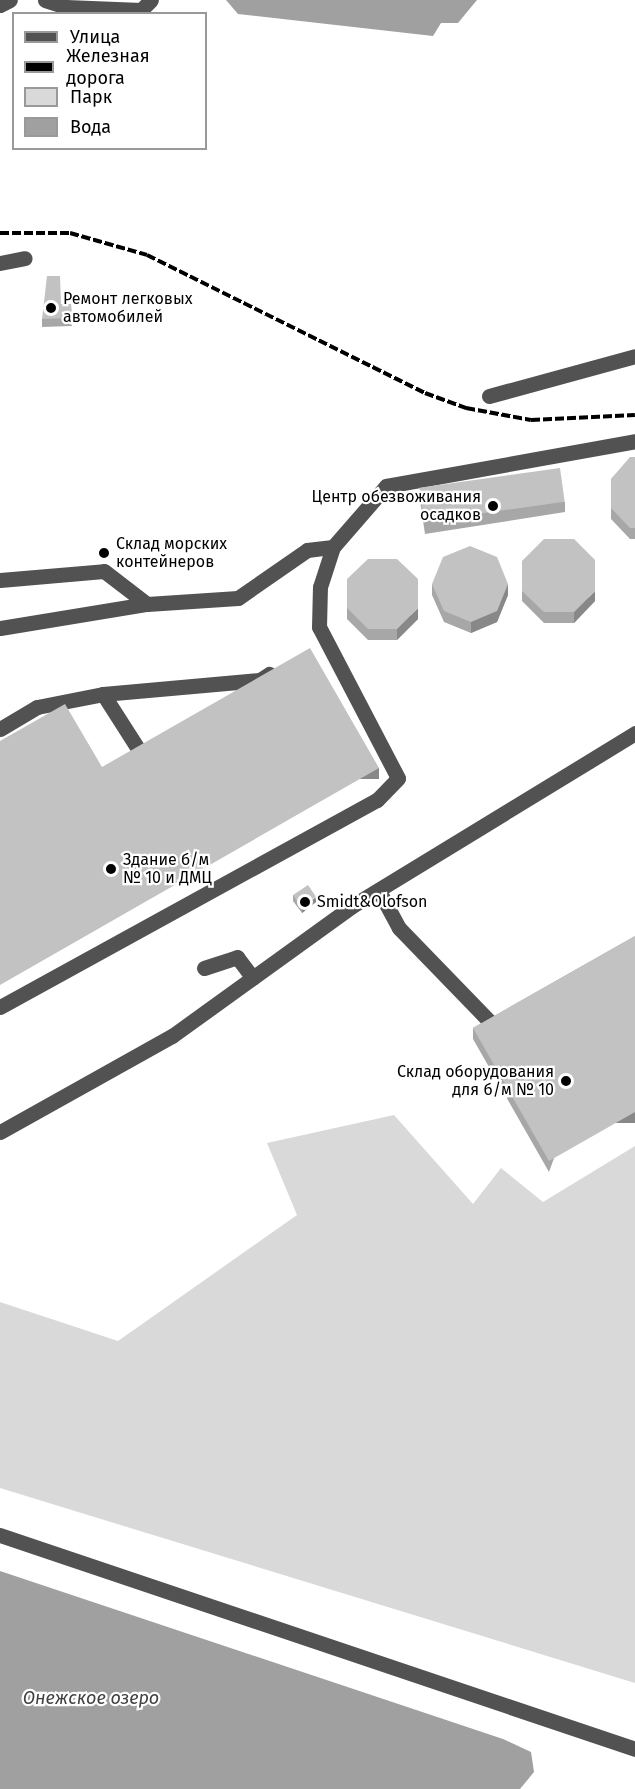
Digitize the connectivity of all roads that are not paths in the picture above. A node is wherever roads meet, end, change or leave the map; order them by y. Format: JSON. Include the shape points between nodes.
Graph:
{"nodes":[{"id":1,"x":10,"y":0,"type":"edge"},
{"id":2,"x":45,"y":0,"type":"edge"},
{"id":3,"x":151,"y":0,"type":"edge"},
{"id":4,"x":0,"y":5,"type":"edge"},
{"id":5,"x":25,"y":258,"type":"dead end"},
{"id":6,"x":0,"y":263,"type":"edge"},
{"id":7,"x":635,"y":356,"type":"edge"},
{"id":8,"x":489,"y":396,"type":"dead end"},
{"id":9,"x":635,"y":441,"type":"edge"},
{"id":10,"x":333,"y":547,"type":"junction"},
{"id":11,"x":0,"y":580,"type":"edge"},
{"id":12,"x":147,"y":604,"type":"junction"},
{"id":13,"x":0,"y":628,"type":"edge"},
{"id":14,"x":283,"y":666,"type":"edge"},
{"id":15,"x":103,"y":694,"type":"junction"},
{"id":16,"x":37,"y":707,"type":"junction"},
{"id":17,"x":50,"y":723,"type":"edge"},
{"id":18,"x":0,"y":729,"type":"edge"},
{"id":19,"x":635,"y":733,"type":"edge"},
{"id":20,"x":142,"y":755,"type":"edge"},
{"id":21,"x":379,"y":891,"type":"junction"},
{"id":22,"x":204,"y":968,"type":"dead end"},
{"id":23,"x":253,"y":978,"type":"junction"},
{"id":24,"x":0,"y":1008,"type":"edge"},
{"id":25,"x":494,"y":1026,"type":"edge"},
{"id":26,"x":0,"y":1132,"type":"edge"},
{"id":27,"x":0,"y":1535,"type":"edge"},
{"id":28,"x":635,"y":1749,"type":"edge"}],
"edges":[{"from":1,"to":4,"type":"lane"},
{"from":2,"to":3,"type":"lane","via":[[66,7],[141,10]]},
{"from":5,"to":6,"type":"lane"},
{"from":7,"to":8,"type":"lane"},
{"from":9,"to":10,"type":"lane","via":[[386,486]]},
{"from":10,"to":12,"type":"lane","via":[[307,550],[238,598]]},
{"from":10,"to":24,"type":"lane","via":[[320,587],[318,645],[398,778],[377,800]]},
{"from":11,"to":12,"type":"lane","via":[[104,571]]},
{"from":12,"to":13,"type":"lane"},
{"from":14,"to":15,"type":"lane","via":[[260,680]]},
{"from":15,"to":16,"type":"lane"},
{"from":15,"to":20,"type":"lane"},
{"from":16,"to":17,"type":"lane"},
{"from":16,"to":18,"type":"lane"},
{"from":19,"to":21,"type":"lane"},
{"from":21,"to":23,"type":"lane"},
{"from":21,"to":25,"type":"lane","via":[[399,928]]},
{"from":22,"to":23,"type":"lane","via":[[237,957]]},
{"from":23,"to":26,"type":"lane","via":[[172,1036]]},
{"from":27,"to":28,"type":"lane"}]}
